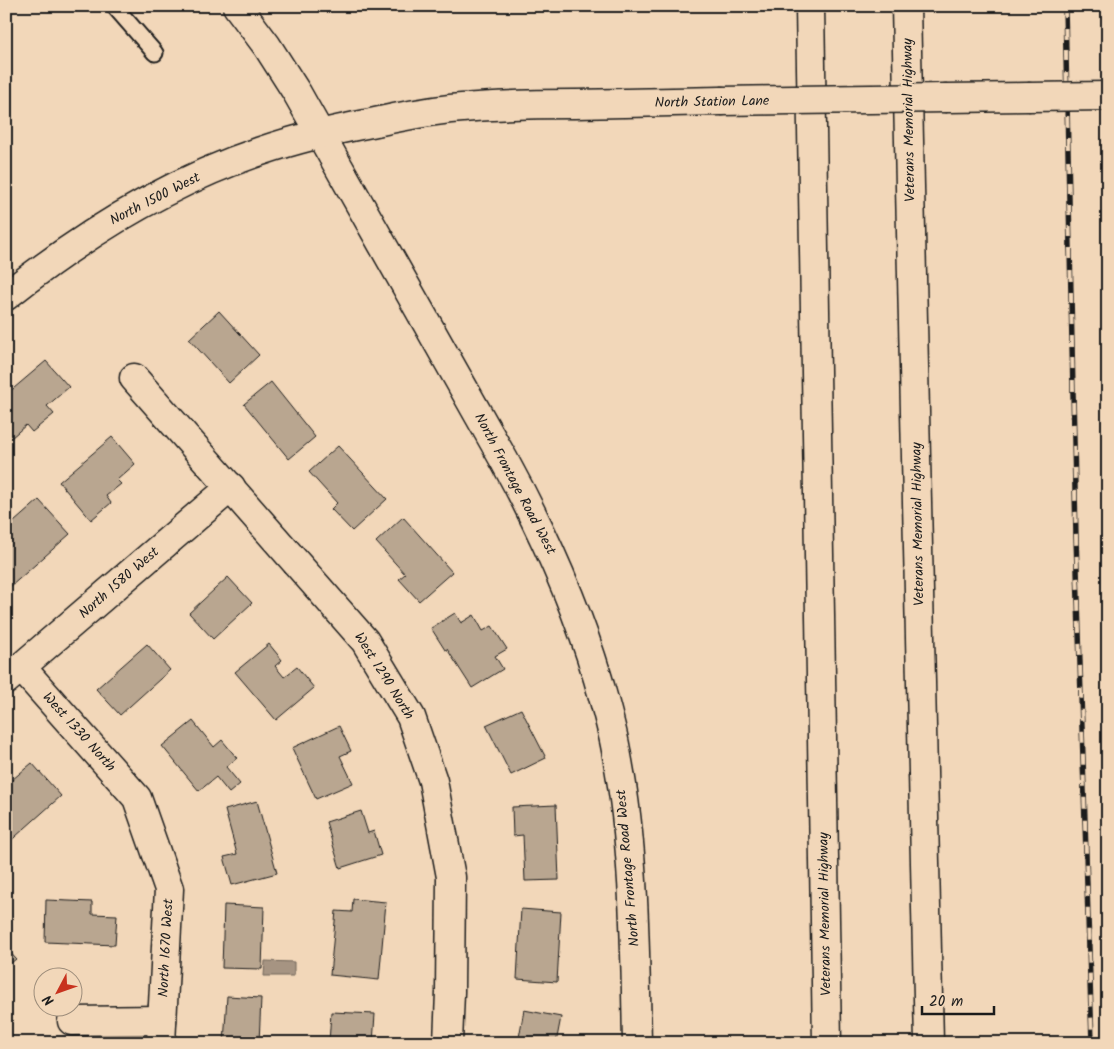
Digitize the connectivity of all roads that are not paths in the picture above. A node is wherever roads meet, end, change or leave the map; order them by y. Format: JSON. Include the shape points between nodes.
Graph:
{"nodes":[{"id":1,"x":114,"y":6,"type":"edge"},
{"id":2,"x":237,"y":6,"type":"edge"},
{"id":3,"x":810,"y":6,"type":"edge"},
{"id":4,"x":906,"y":6,"type":"edge"},
{"id":5,"x":155,"y":53,"type":"dead end"},
{"id":6,"x":1108,"y":96,"type":"edge"},
{"id":7,"x":320,"y":134,"type":"junction"},
{"id":8,"x":6,"y":296,"type":"edge"},
{"id":9,"x":134,"y":378,"type":"dead end"},
{"id":10,"x":231,"y":487,"type":"junction"},
{"id":11,"x":14,"y":673,"type":"edge"},
{"id":12,"x":137,"y":798,"type":"joint"},
{"id":13,"x":72,"y":1021,"type":"dead end"},
{"id":14,"x":162,"y":1032,"type":"edge"},
{"id":15,"x":448,"y":1043,"type":"edge"},
{"id":16,"x":637,"y":1043,"type":"edge"},
{"id":17,"x":827,"y":1043,"type":"edge"},
{"id":18,"x":929,"y":1043,"type":"edge"}],
"edges":[{"from":1,"to":5,"type":"lane"},
{"from":2,"to":7,"type":"main road","name":"North Frontage Road West","via":[[267,46]]},
{"from":3,"to":17,"type":"main road","name":"Veterans Memorial Highway"},
{"from":4,"to":18,"type":"main road","name":"Veterans Memorial Highway"},
{"from":6,"to":7,"type":"main road","name":"North Station Lane","bridge":true,"via":[[496,105],[448,109]]},
{"from":7,"to":8,"type":"main road","name":"North 1500 West","via":[[220,166],[174,188],[105,225]]},
{"from":7,"to":16,"type":"main road","name":"North Frontage Road West","via":[[530,507],[566,587],[590,654],[618,756],[634,913]]},
{"from":9,"to":10,"type":"main road","name":"West 1290 North"},
{"from":10,"to":11,"type":"main road","name":"North 1580 West"},
{"from":10,"to":15,"type":"main road","name":"West 1290 North","via":[[365,640],[411,717],[433,781],[451,877]]},
{"from":11,"to":12,"type":"main road","name":"West 1330 North"},
{"from":12,"to":14,"type":"main road","name":"North 1670 West","via":[[169,889]]},
{"from":13,"to":14,"type":"main road"}]}
